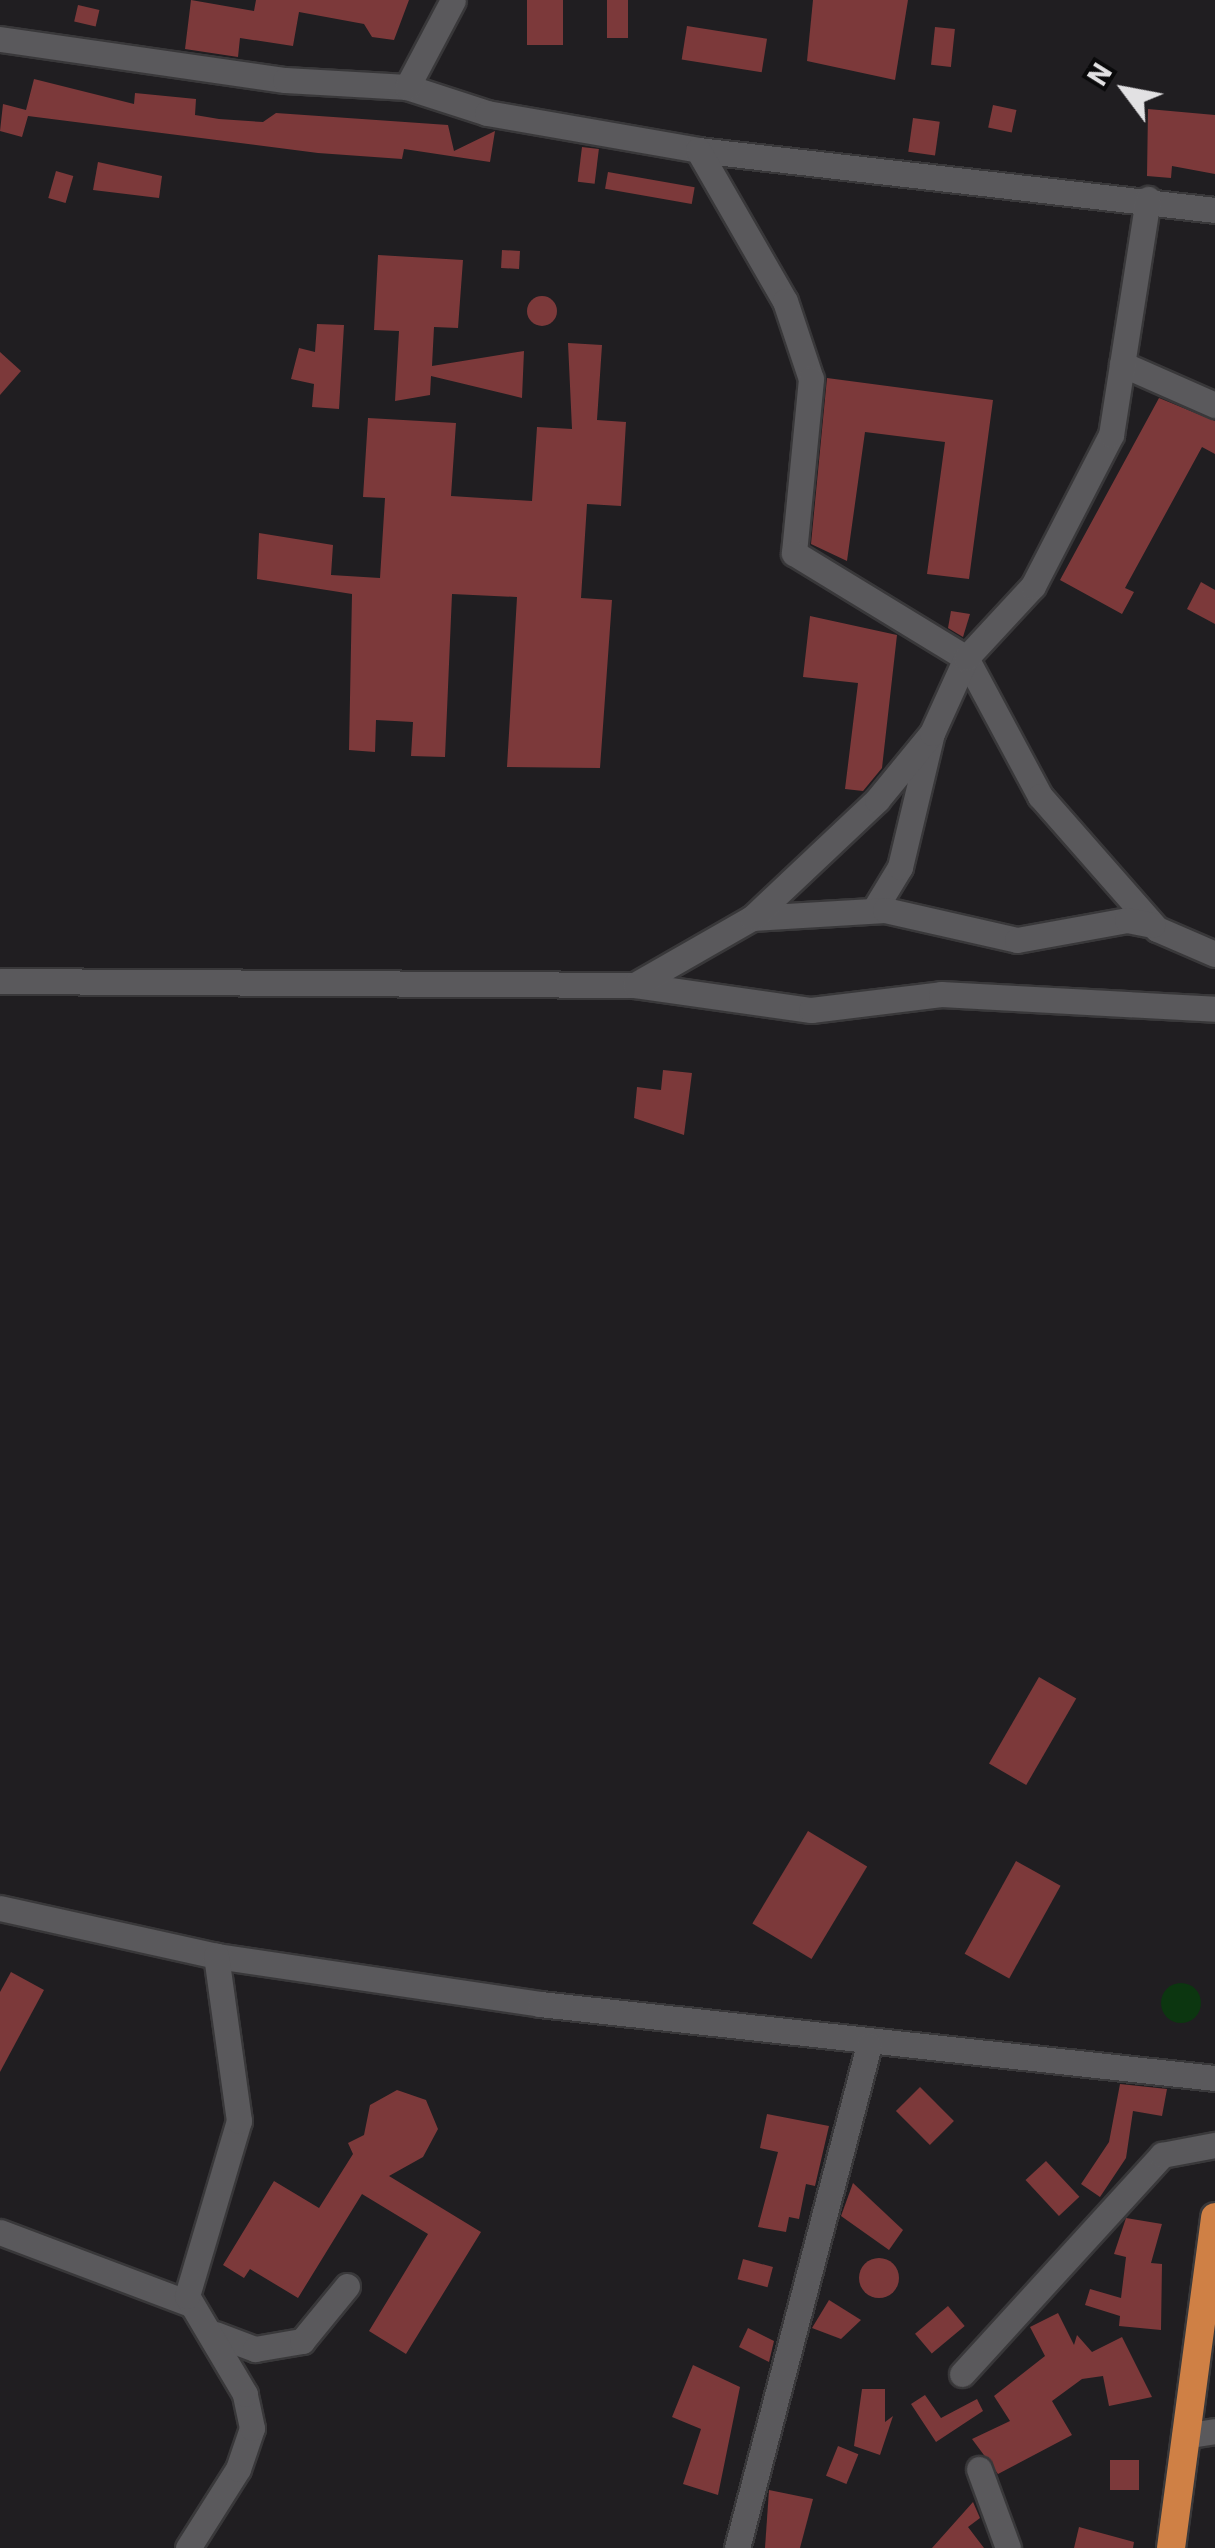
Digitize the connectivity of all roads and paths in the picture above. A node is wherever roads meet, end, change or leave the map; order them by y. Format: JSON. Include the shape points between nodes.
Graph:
{"nodes":[{"id":1,"x":454,"y":0,"type":"edge"},
{"id":2,"x":0,"y":38,"type":"edge"},
{"id":3,"x":407,"y":87,"type":"junction"},
{"id":4,"x":698,"y":150,"type":"junction"},
{"id":5,"x":1148,"y":199,"type":"junction"},
{"id":6,"x":1215,"y":210,"type":"edge"},
{"id":7,"x":1122,"y":364,"type":"junction"},
{"id":8,"x":1215,"y":405,"type":"edge"},
{"id":9,"x":966,"y":658,"type":"junction"},
{"id":10,"x":932,"y":734,"type":"junction"},
{"id":11,"x":874,"y":910,"type":"junction"},
{"id":12,"x":752,"y":918,"type":"junction"},
{"id":13,"x":1153,"y":925,"type":"junction"},
{"id":14,"x":1215,"y":954,"type":"edge"},
{"id":15,"x":0,"y":981,"type":"edge"},
{"id":16,"x":635,"y":985,"type":"junction"},
{"id":17,"x":1215,"y":1009,"type":"edge"},
{"id":18,"x":0,"y":1908,"type":"edge"},
{"id":19,"x":216,"y":1956,"type":"junction"},
{"id":20,"x":869,"y":2045,"type":"junction"},
{"id":21,"x":1215,"y":2078,"type":"edge"},
{"id":22,"x":1215,"y":2145,"type":"edge"},
{"id":23,"x":1215,"y":2217,"type":"edge"},
{"id":24,"x":0,"y":2232,"type":"edge"},
{"id":25,"x":347,"y":2286,"type":"dead end"},
{"id":26,"x":190,"y":2304,"type":"junction"},
{"id":27,"x":215,"y":2334,"type":"junction"},
{"id":28,"x":962,"y":2374,"type":"dead end"},
{"id":29,"x":1215,"y":2431,"type":"edge"},
{"id":30,"x":1184,"y":2436,"type":"junction"},
{"id":31,"x":979,"y":2469,"type":"dead end"},
{"id":32,"x":188,"y":2548,"type":"edge"},
{"id":33,"x":737,"y":2548,"type":"edge"},
{"id":34,"x":1008,"y":2548,"type":"edge"},
{"id":35,"x":1171,"y":2548,"type":"edge"}],
"edges":[{"from":1,"to":3,"type":"street"},
{"from":2,"to":3,"type":"street","via":[[285,80]]},
{"from":3,"to":4,"type":"street","via":[[487,114]]},
{"from":4,"to":5,"type":"street"},
{"from":4,"to":9,"type":"street","via":[[786,302],[811,379],[794,554]]},
{"from":5,"to":6,"type":"street"},
{"from":5,"to":7,"type":"street"},
{"from":7,"to":8,"type":"street"},
{"from":7,"to":9,"type":"street","via":[[1111,435],[1056,549]]},
{"from":9,"to":10,"type":"street"},
{"from":9,"to":13,"type":"street","via":[[1040,796]]},
{"from":10,"to":11,"type":"street","via":[[900,867]]},
{"from":10,"to":12,"type":"street"},
{"from":11,"to":12,"type":"street"},
{"from":11,"to":13,"type":"street","via":[[1017,940],[1126,920]]},
{"from":12,"to":16,"type":"street"},
{"from":13,"to":14,"type":"street"},
{"from":15,"to":16,"type":"street"},
{"from":16,"to":17,"type":"street","via":[[811,1010],[942,994]]},
{"from":18,"to":19,"type":"street"},
{"from":19,"to":20,"type":"street"},
{"from":19,"to":26,"type":"street","via":[[239,2121],[188,2273]]},
{"from":20,"to":21,"type":"street"},
{"from":20,"to":33,"type":"street"},
{"from":22,"to":28,"type":"street","via":[[1162,2154]]},
{"from":23,"to":30,"type":"highway"},
{"from":24,"to":26,"type":"street"},
{"from":25,"to":27,"type":"street","via":[[302,2341],[255,2349]]},
{"from":26,"to":27,"type":"street"},
{"from":27,"to":32,"type":"street","via":[[252,2428],[238,2470]]},
{"from":29,"to":30,"type":"street"},
{"from":30,"to":35,"type":"highway"},
{"from":31,"to":34,"type":"street"}]}
